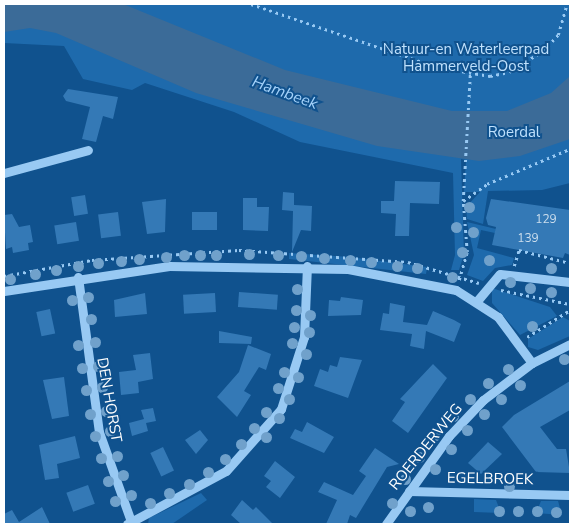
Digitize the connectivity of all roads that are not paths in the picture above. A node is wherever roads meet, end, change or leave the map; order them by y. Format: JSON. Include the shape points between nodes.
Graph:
{"nodes":[{"id":1,"x":88,"y":150,"type":"dead end"},
{"id":2,"x":4,"y":173,"type":"edge"},
{"id":3,"x":306,"y":266,"type":"junction"},
{"id":4,"x":78,"y":277,"type":"junction"},
{"id":5,"x":570,"y":282,"type":"edge"},
{"id":6,"x":4,"y":291,"type":"edge"},
{"id":7,"x":477,"y":301,"type":"junction"},
{"id":8,"x":570,"y":344,"type":"edge"},
{"id":9,"x":532,"y":364,"type":"junction"},
{"id":10,"x":408,"y":491,"type":"junction"},
{"id":11,"x":570,"y":495,"type":"edge"},
{"id":12,"x":130,"y":524,"type":"edge"},
{"id":13,"x":386,"y":524,"type":"edge"}],
"edges":[{"from":1,"to":2,"type":"street"},
{"from":3,"to":4,"type":"street","via":[[169,266]]},
{"from":3,"to":7,"type":"street","via":[[428,281]]},
{"from":3,"to":12,"type":"street","via":[[304,337],[281,409],[226,471]]},
{"from":4,"to":6,"type":"street"},
{"from":4,"to":12,"type":"street","name":"DEN HORST","via":[[99,432]]},
{"from":5,"to":7,"type":"street","via":[[513,272],[500,274],[486,286]]},
{"from":7,"to":9,"type":"street","via":[[518,343]]},
{"from":8,"to":9,"type":"street","name":"ROERDERWEG"},
{"from":9,"to":10,"type":"street","name":"ROERDERWEG","via":[[483,400]]},
{"from":10,"to":11,"type":"street","name":"EGELBROEK"},
{"from":10,"to":13,"type":"street","name":"ROERDERWEG"}]}
